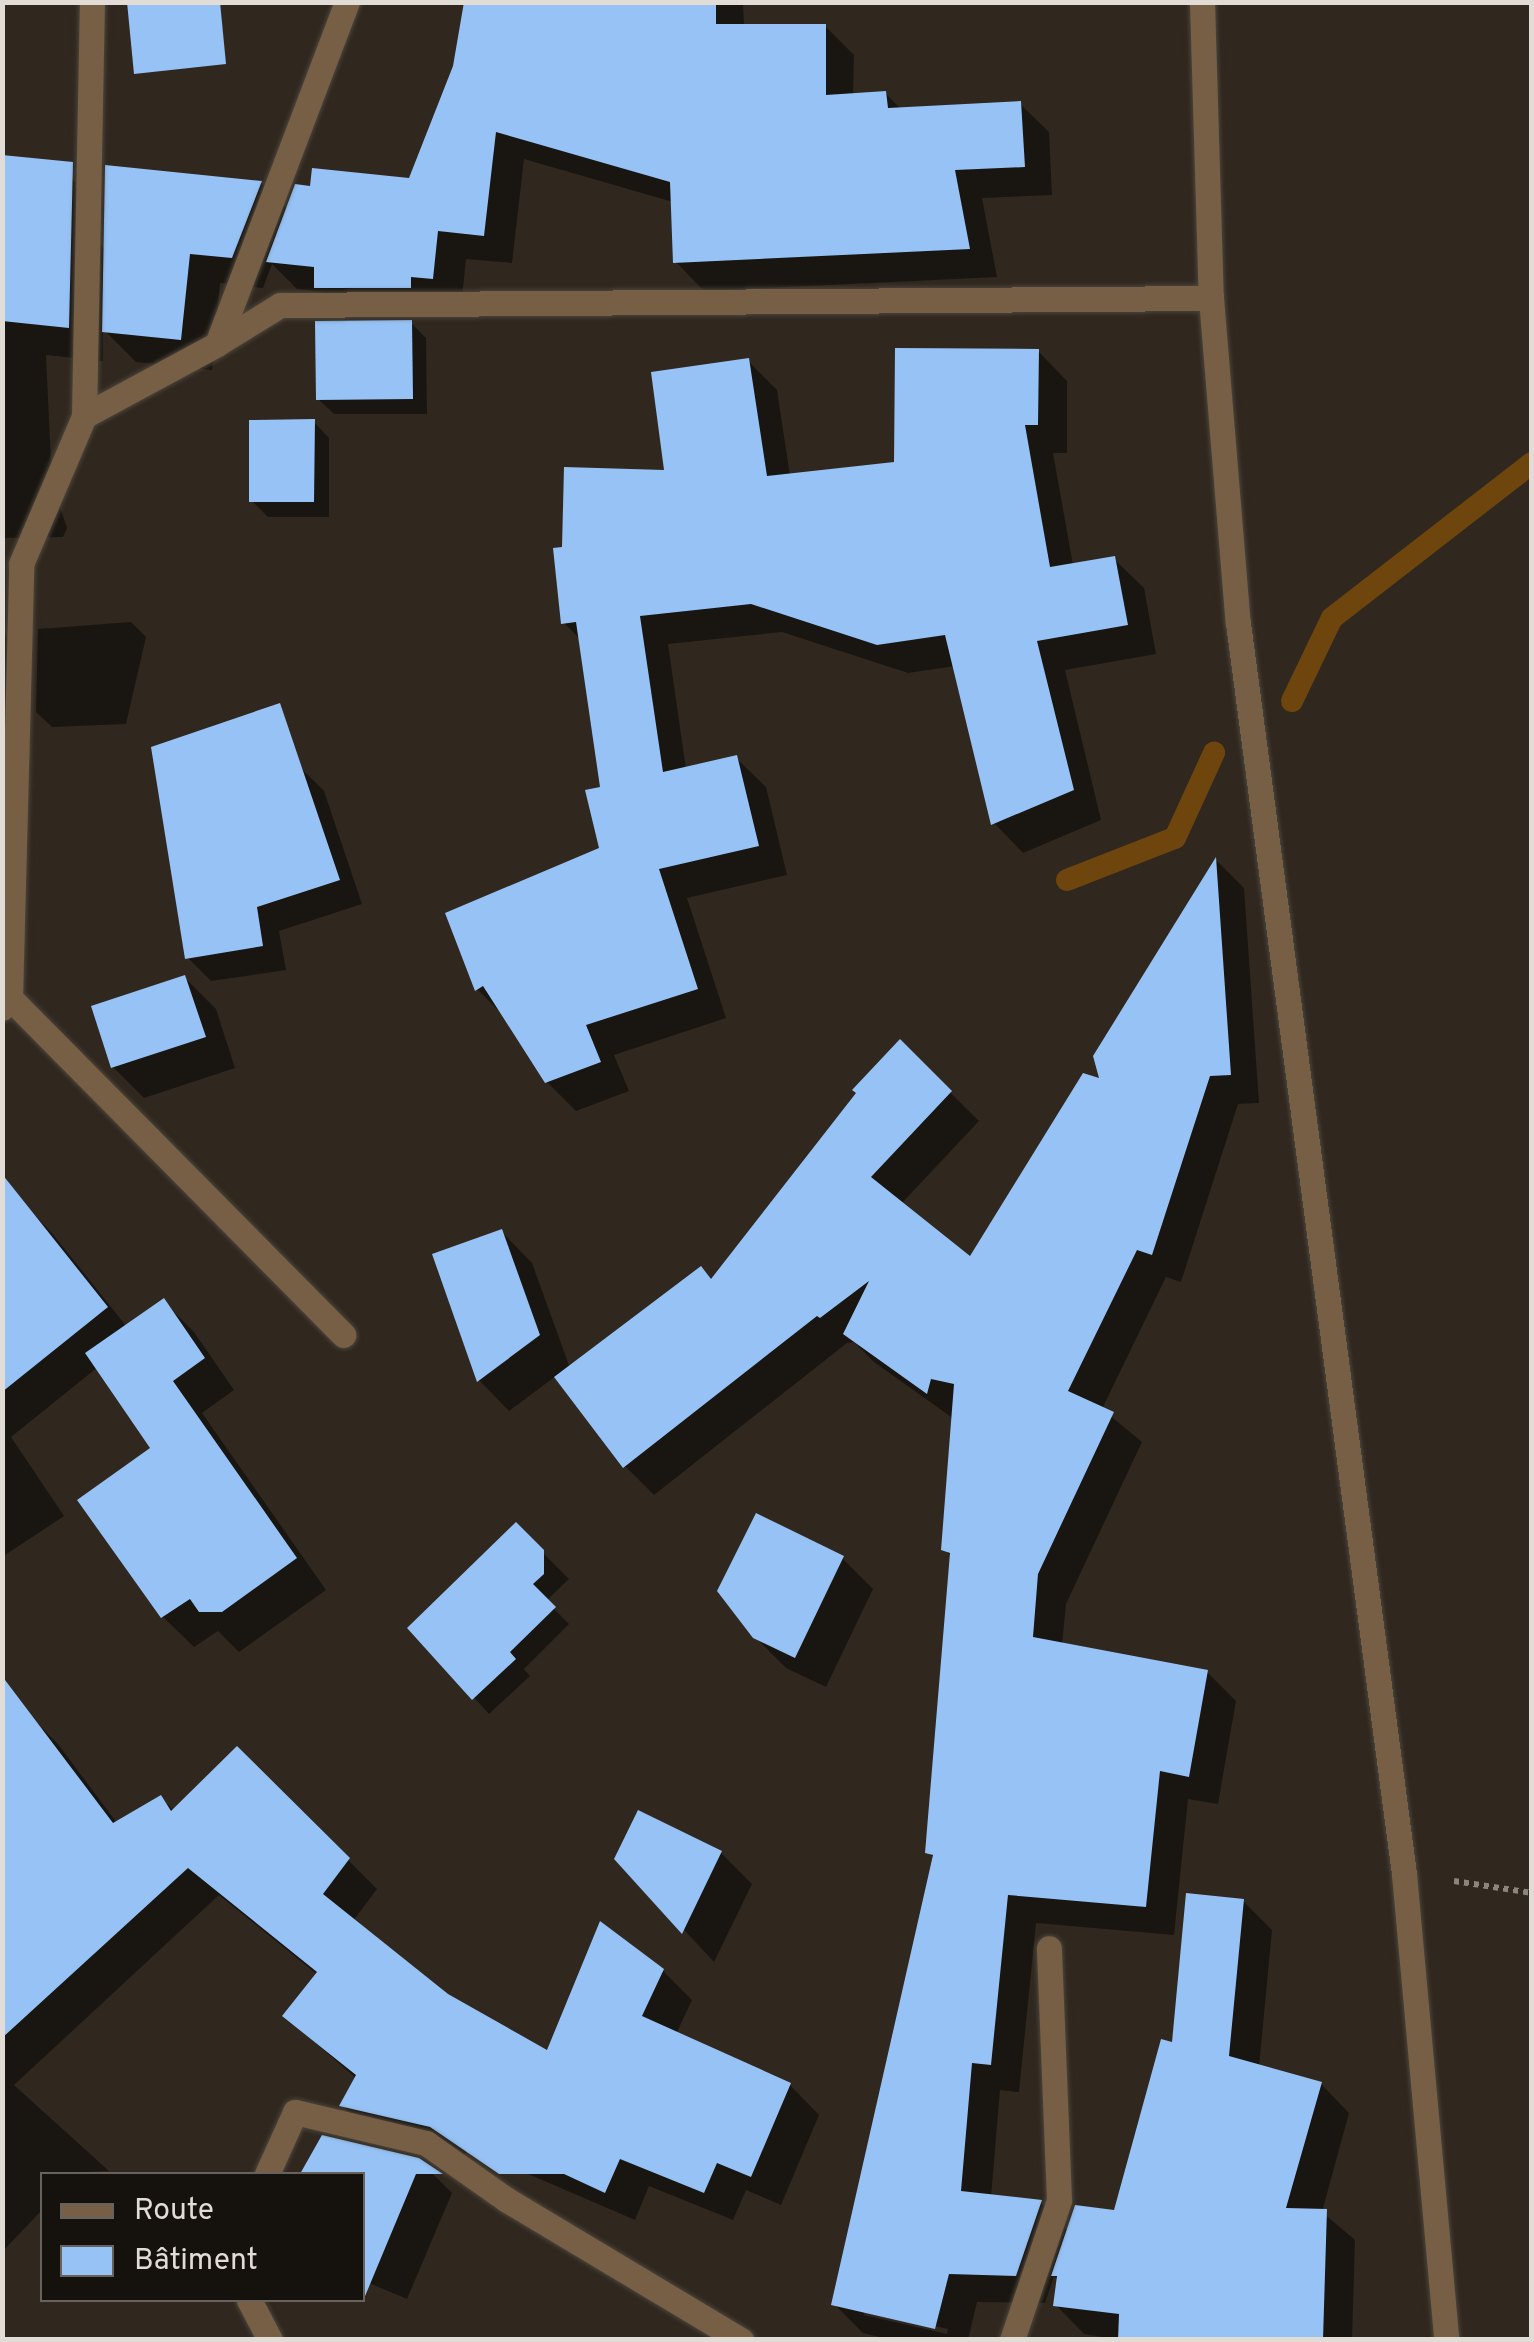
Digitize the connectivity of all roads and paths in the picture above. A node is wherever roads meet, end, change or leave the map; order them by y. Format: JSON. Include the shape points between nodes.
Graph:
{"nodes":[{"id":1,"x":92,"y":2,"type":"edge"},
{"id":2,"x":346,"y":2,"type":"edge"},
{"id":3,"x":1202,"y":2,"type":"edge"},
{"id":4,"x":1211,"y":298,"type":"junction"},
{"id":5,"x":217,"y":344,"type":"junction"},
{"id":6,"x":84,"y":416,"type":"junction"},
{"id":7,"x":12,"y":568,"type":"edge"},
{"id":8,"x":6,"y":1003,"type":"edge"},
{"id":9,"x":344,"y":1334,"type":"dead end"},
{"id":10,"x":1404,"y":1874,"type":"junction"},
{"id":11,"x":1532,"y":1893,"type":"edge"},
{"id":12,"x":1049,"y":1948,"type":"dead end"},
{"id":13,"x":267,"y":2172,"type":"edge"},
{"id":14,"x":249,"y":2302,"type":"edge"},
{"id":15,"x":270,"y":2340,"type":"edge"},
{"id":16,"x":741,"y":2340,"type":"edge"},
{"id":17,"x":1012,"y":2340,"type":"edge"},
{"id":18,"x":1446,"y":2340,"type":"edge"}],
"edges":[{"from":1,"to":6,"type":"street"},
{"from":2,"to":5,"type":"street"},
{"from":3,"to":4,"type":"street"},
{"from":4,"to":5,"type":"street","via":[[280,304]]},
{"from":4,"to":10,"type":"street","via":[[1238,623]]},
{"from":5,"to":6,"type":"street"},
{"from":6,"to":7,"type":"street"},
{"from":7,"to":8,"type":"street"},
{"from":8,"to":9,"type":"street"},
{"from":10,"to":11,"type":"path"},
{"from":10,"to":18,"type":"street"},
{"from":12,"to":17,"type":"street","via":[[1060,2200]]},
{"from":13,"to":16,"type":"street","via":[[295,2112],[426,2142],[507,2200]]},
{"from":14,"to":15,"type":"street"}]}
